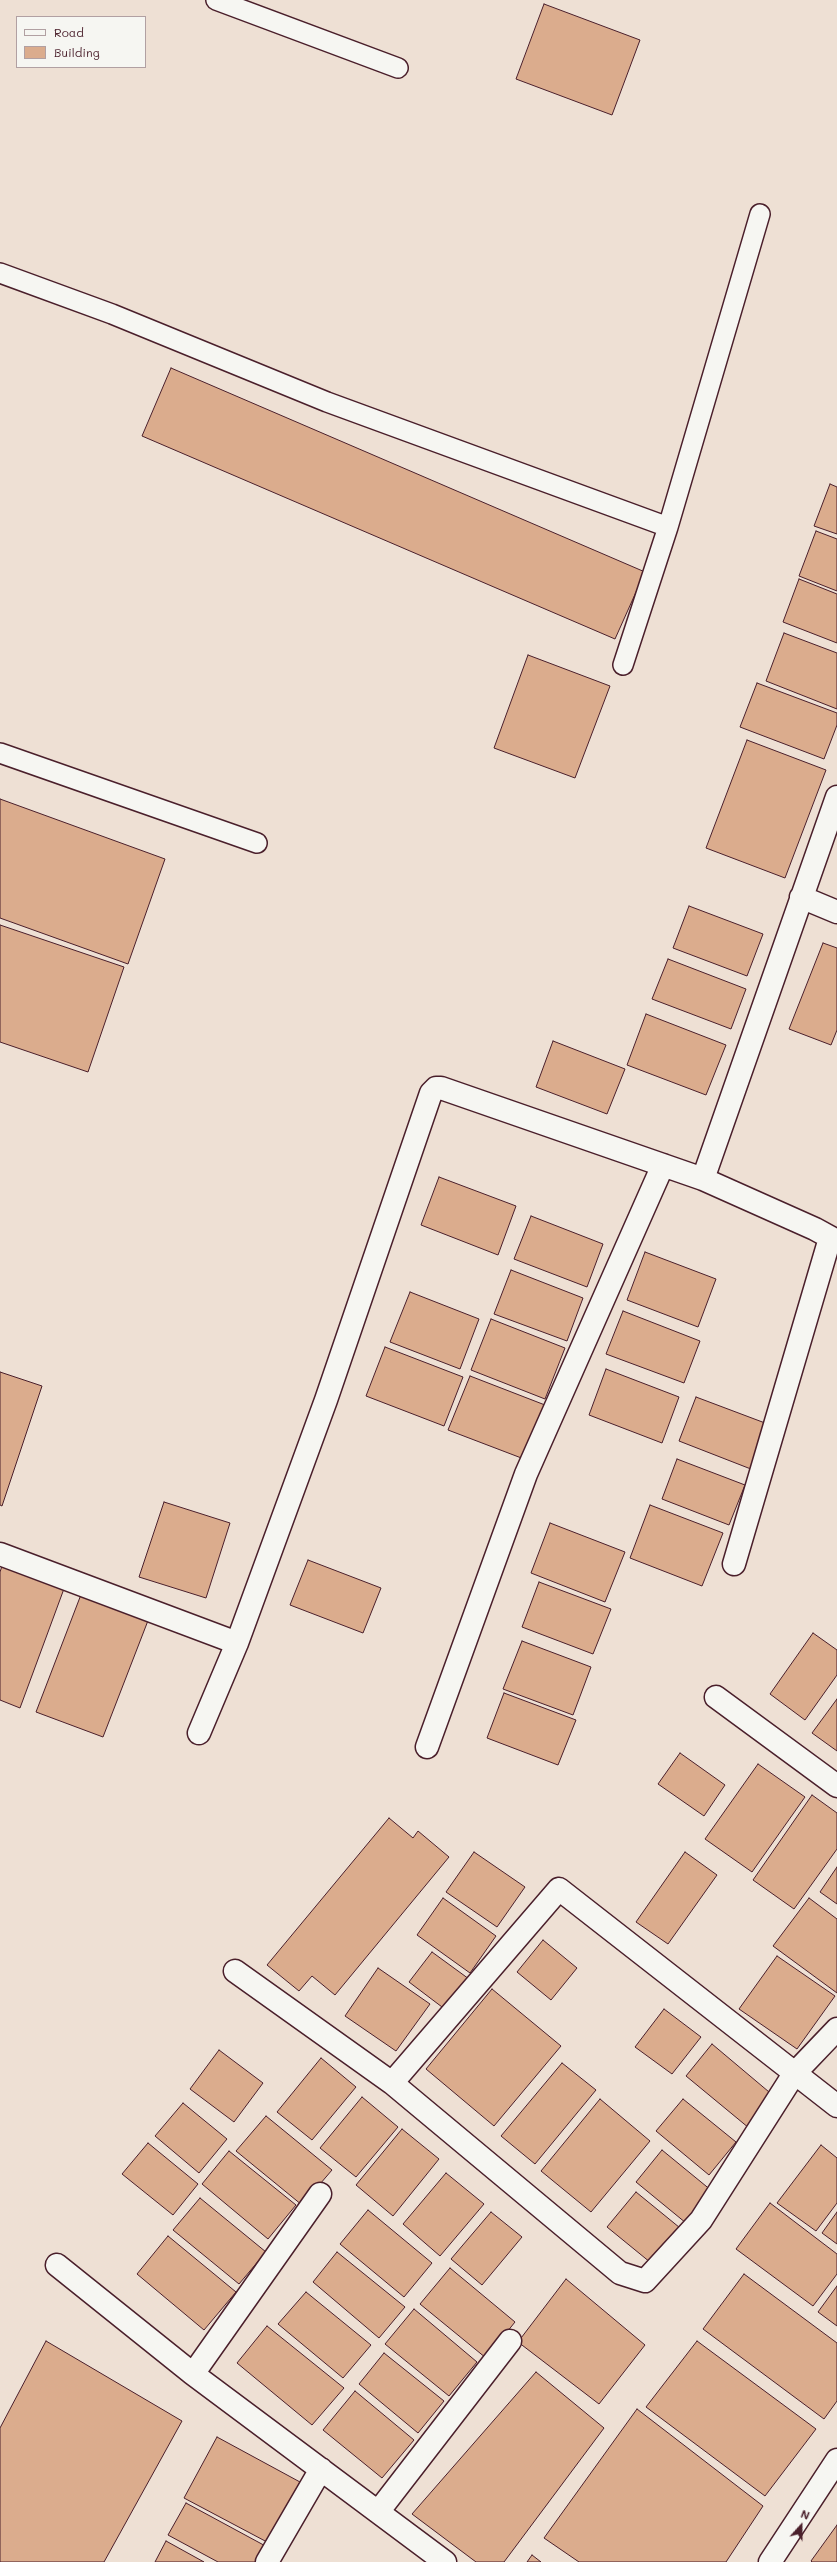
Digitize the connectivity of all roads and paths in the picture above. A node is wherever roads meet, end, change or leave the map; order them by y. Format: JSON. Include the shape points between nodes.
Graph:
{"nodes":[{"id":1,"x":216,"y":0,"type":"edge"},
{"id":2,"x":398,"y":68,"type":"dead end"},
{"id":3,"x":760,"y":214,"type":"dead end"},
{"id":4,"x":0,"y":273,"type":"edge"},
{"id":5,"x":668,"y":527,"type":"junction"},
{"id":6,"x":623,"y":665,"type":"dead end"},
{"id":7,"x":0,"y":753,"type":"edge"},
{"id":8,"x":837,"y":798,"type":"edge"},
{"id":9,"x":257,"y":844,"type":"dead end"},
{"id":10,"x":801,"y":897,"type":"junction"},
{"id":11,"x":837,"y":912,"type":"edge"},
{"id":12,"x":663,"y":1165,"type":"junction"},
{"id":13,"x":703,"y":1179,"type":"junction"},
{"id":14,"x":834,"y":1239,"type":"edge"},
{"id":15,"x":0,"y":1554,"type":"edge"},
{"id":16,"x":734,"y":1564,"type":"dead end"},
{"id":17,"x":237,"y":1643,"type":"junction"},
{"id":18,"x":716,"y":1697,"type":"dead end"},
{"id":19,"x":199,"y":1733,"type":"dead end"},
{"id":20,"x":427,"y":1747,"type":"dead end"},
{"id":21,"x":837,"y":1786,"type":"edge"},
{"id":22,"x":235,"y":1971,"type":"dead end"},
{"id":23,"x":837,"y":2029,"type":"edge"},
{"id":24,"x":794,"y":2074,"type":"junction"},
{"id":25,"x":392,"y":2083,"type":"junction"},
{"id":26,"x":837,"y":2106,"type":"edge"},
{"id":27,"x":320,"y":2194,"type":"dead end"},
{"id":28,"x":57,"y":2265,"type":"dead end"},
{"id":29,"x":510,"y":2341,"type":"dead end"},
{"id":30,"x":193,"y":2374,"type":"junction"},
{"id":31,"x":837,"y":2460,"type":"edge"},
{"id":32,"x":321,"y":2469,"type":"junction"},
{"id":33,"x":378,"y":2512,"type":"junction"},
{"id":34,"x":267,"y":2562,"type":"edge"},
{"id":35,"x":446,"y":2562,"type":"edge"},
{"id":36,"x":770,"y":2562,"type":"edge"}],
"edges":[{"from":1,"to":2,"type":"lane"},
{"from":3,"to":5,"type":"lane"},
{"from":4,"to":5,"type":"lane","via":[[112,314],[327,402]]},
{"from":5,"to":6,"type":"lane"},
{"from":7,"to":9,"type":"lane"},
{"from":8,"to":10,"type":"street"},
{"from":10,"to":11,"type":"street"},
{"from":10,"to":13,"type":"street"},
{"from":12,"to":13,"type":"street"},
{"from":12,"to":17,"type":"street","via":[[441,1088],[436,1088],[431,1093],[326,1400]]},
{"from":12,"to":20,"type":"street","via":[[526,1474]]},
{"from":13,"to":14,"type":"street"},
{"from":14,"to":16,"type":"street"},
{"from":15,"to":17,"type":"street"},
{"from":17,"to":19,"type":"street"},
{"from":18,"to":21,"type":"street"},
{"from":22,"to":25,"type":"street"},
{"from":23,"to":24,"type":"street"},
{"from":24,"to":25,"type":"street","via":[[559,1889]]},
{"from":24,"to":25,"type":"street","via":[[701,2220],[645,2281],[620,2273]]},
{"from":24,"to":26,"type":"street"},
{"from":27,"to":30,"type":"street"},
{"from":28,"to":30,"type":"street"},
{"from":29,"to":33,"type":"street"},
{"from":30,"to":32,"type":"street"},
{"from":31,"to":36,"type":"street"},
{"from":32,"to":33,"type":"street"},
{"from":32,"to":34,"type":"street"},
{"from":33,"to":35,"type":"street"}]}
